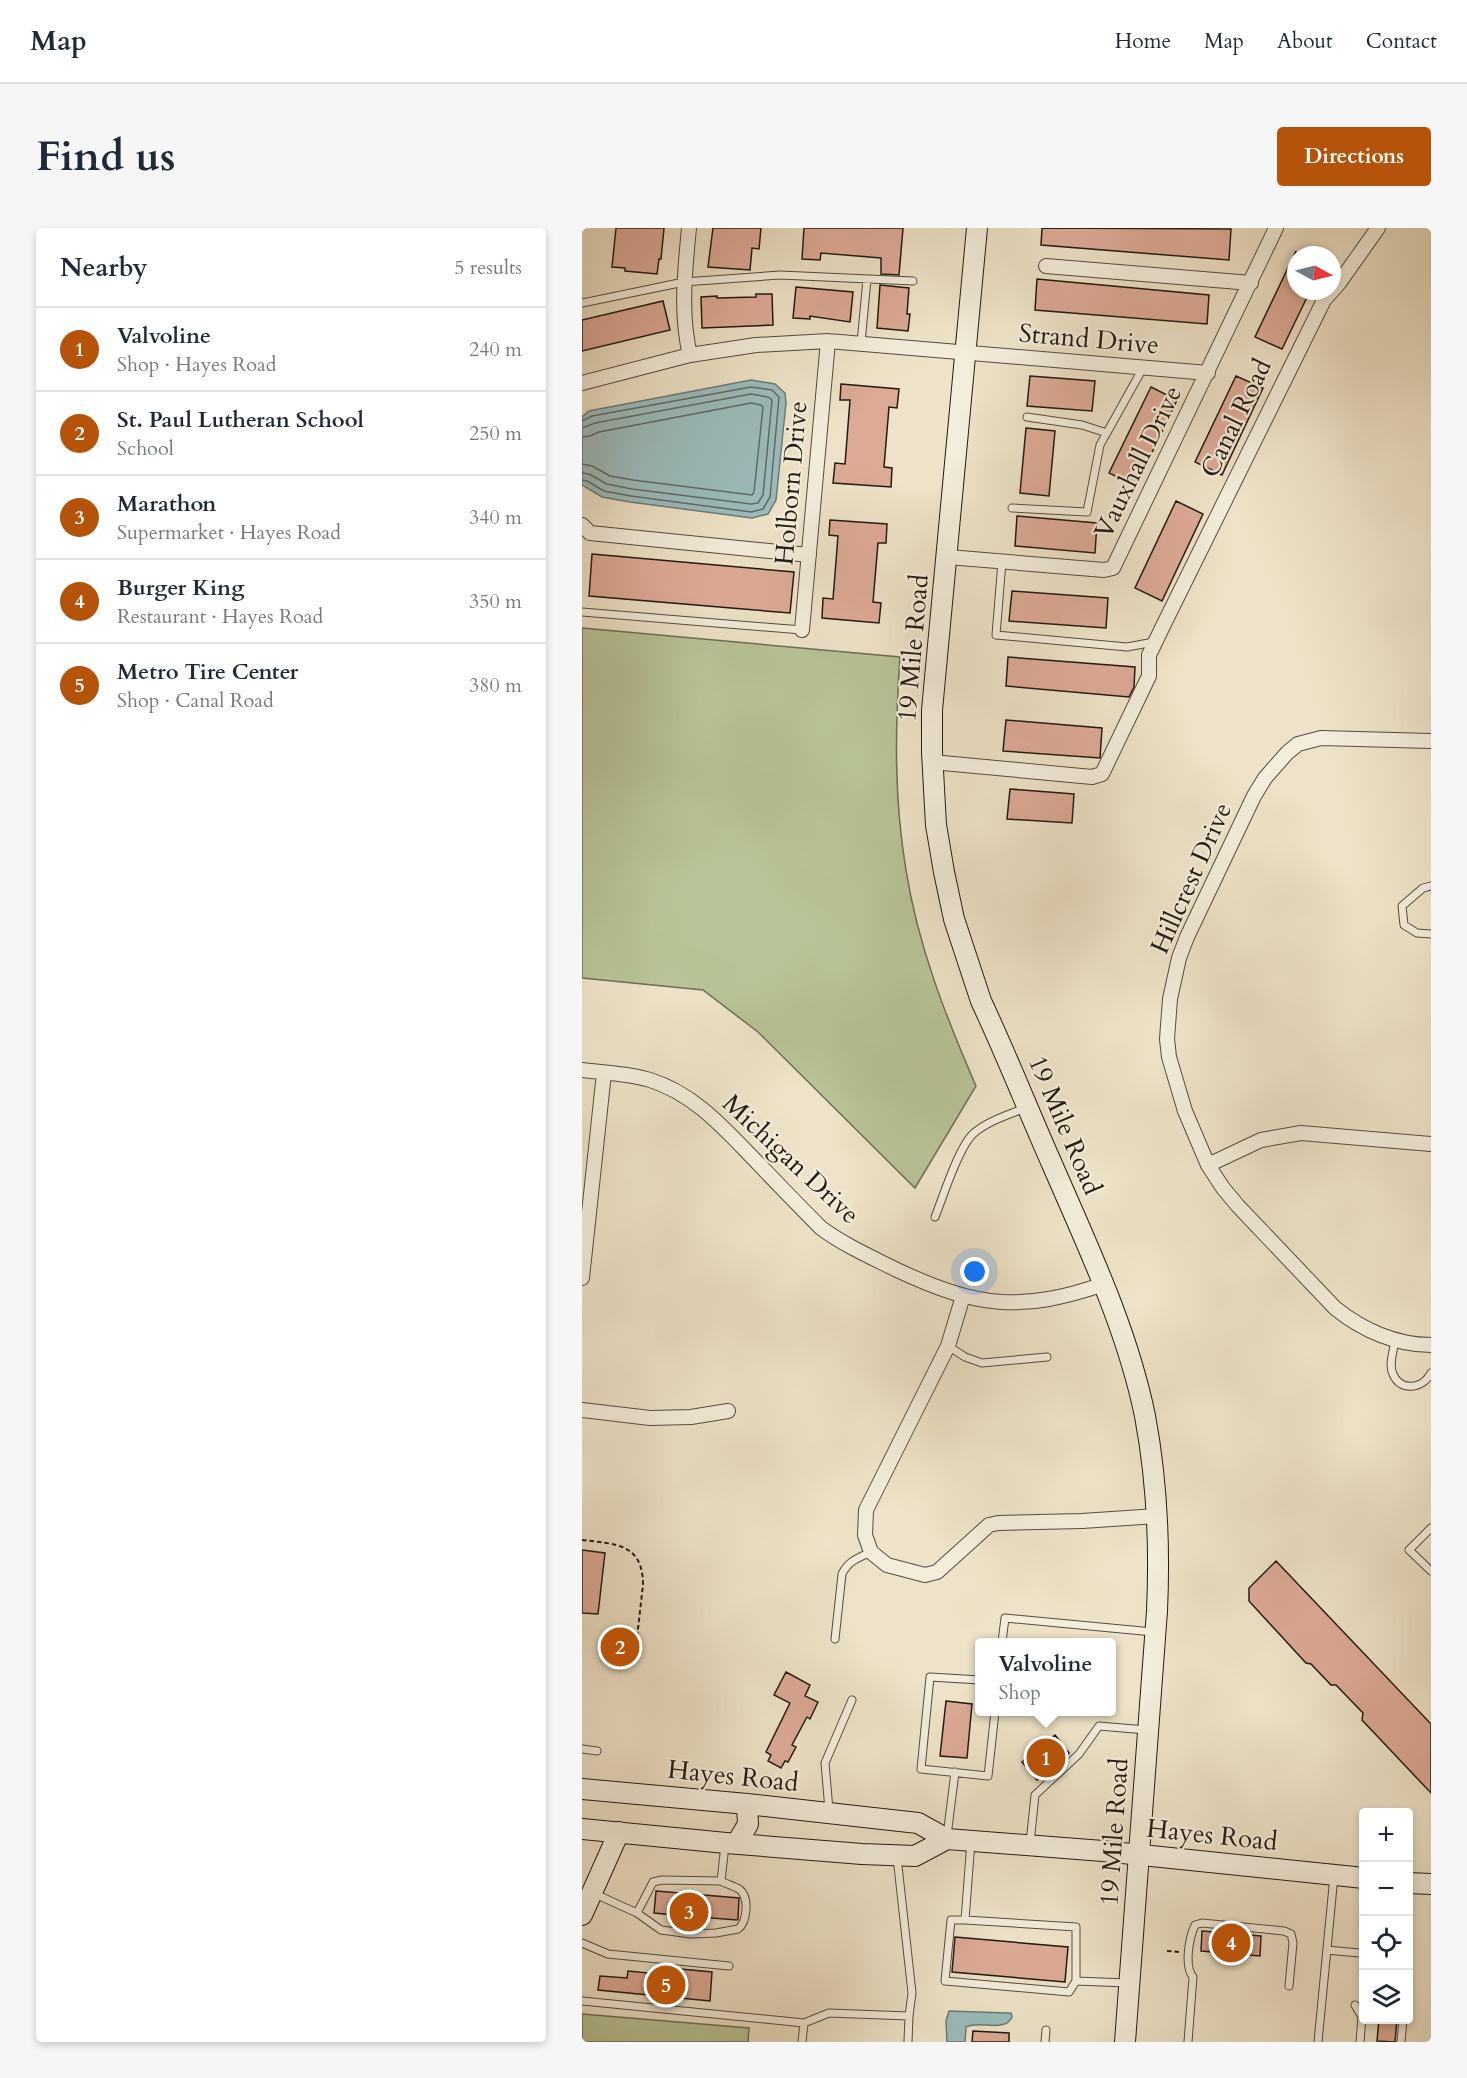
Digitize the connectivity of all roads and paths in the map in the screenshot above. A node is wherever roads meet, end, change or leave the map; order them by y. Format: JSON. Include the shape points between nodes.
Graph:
{"nodes":[{"id":1,"x":689,"y":228,"type":"edge"},
{"id":2,"x":977,"y":228,"type":"edge"},
{"id":3,"x":1276,"y":228,"type":"edge"},
{"id":4,"x":1378,"y":228,"type":"edge"},
{"id":5,"x":1046,"y":266,"type":"dead end"},
{"id":6,"x":867,"y":279,"type":"junction"},
{"id":7,"x":913,"y":281,"type":"dead end"},
{"id":8,"x":684,"y":282,"type":"junction"},
{"id":9,"x":1251,"y":283,"type":"junction"},
{"id":10,"x":582,"y":303,"type":"edge"},
{"id":11,"x":828,"y":341,"type":"junction"},
{"id":12,"x":861,"y":343,"type":"junction"},
{"id":13,"x":966,"y":354,"type":"junction"},
{"id":14,"x":690,"y":355,"type":"junction"},
{"id":15,"x":1143,"y":368,"type":"junction"},
{"id":16,"x":1208,"y":373,"type":"junction"},
{"id":17,"x":582,"y":382,"type":"edge"},
{"id":18,"x":1027,"y":417,"type":"dead end"},
{"id":19,"x":1107,"y":433,"type":"junction"},
{"id":20,"x":1012,"y":508,"type":"dead end"},
{"id":21,"x":582,"y":525,"type":"edge"},
{"id":22,"x":808,"y":555,"type":"junction"},
{"id":23,"x":948,"y":557,"type":"junction"},
{"id":24,"x":1002,"y":562,"type":"junction"},
{"id":25,"x":582,"y":612,"type":"edge"},
{"id":26,"x":802,"y":630,"type":"joint"},
{"id":27,"x":1156,"y":642,"type":"junction"},
{"id":28,"x":1431,"y":741,"type":"edge"},
{"id":29,"x":932,"y":762,"type":"junction"},
{"id":30,"x":1431,"y":886,"type":"edge"},
{"id":31,"x":1431,"y":934,"type":"edge"},
{"id":32,"x":582,"y":1070,"type":"edge"},
{"id":33,"x":604,"y":1073,"type":"junction"},
{"id":34,"x":1027,"y":1107,"type":"junction"},
{"id":35,"x":1431,"y":1144,"type":"edge"},
{"id":36,"x":1208,"y":1165,"type":"junction"},
{"id":37,"x":934,"y":1217,"type":"dead end"},
{"id":38,"x":582,"y":1278,"type":"edge"},
{"id":39,"x":1104,"y":1284,"type":"junction"},
{"id":40,"x":963,"y":1296,"type":"junction"},
{"id":41,"x":1395,"y":1340,"type":"junction"},
{"id":42,"x":1431,"y":1345,"type":"edge"},
{"id":43,"x":948,"y":1346,"type":"junction"},
{"id":44,"x":1047,"y":1357,"type":"dead end"},
{"id":45,"x":1431,"y":1372,"type":"edge"},
{"id":46,"x":582,"y":1410,"type":"edge"},
{"id":47,"x":728,"y":1411,"type":"dead end"},
{"id":48,"x":1157,"y":1516,"type":"junction"},
{"id":49,"x":1431,"y":1528,"type":"edge"},
{"id":50,"x":582,"y":1540,"type":"edge"},
{"id":51,"x":871,"y":1552,"type":"junction"},
{"id":52,"x":1431,"y":1572,"type":"edge"},
{"id":53,"x":1156,"y":1632,"type":"junction"},
{"id":54,"x":1002,"y":1638,"type":"edge"},
{"id":55,"x":835,"y":1639,"type":"dead end"},
{"id":56,"x":635,"y":1655,"type":"dead end"},
{"id":57,"x":975,"y":1680,"type":"edge"},
{"id":58,"x":852,"y":1700,"type":"dead end"},
{"id":59,"x":995,"y":1716,"type":"edge"},
{"id":60,"x":1149,"y":1730,"type":"junction"},
{"id":61,"x":582,"y":1749,"type":"edge"},
{"id":62,"x":597,"y":1750,"type":"dead end"},
{"id":63,"x":954,"y":1772,"type":"junction"},
{"id":64,"x":582,"y":1789,"type":"edge"},
{"id":65,"x":747,"y":1804,"type":"junction"},
{"id":66,"x":830,"y":1813,"type":"junction"},
{"id":67,"x":582,"y":1829,"type":"edge"},
{"id":68,"x":619,"y":1832,"type":"junction"},
{"id":69,"x":947,"y":1839,"type":"junction"},
{"id":70,"x":971,"y":1840,"type":"junction"},
{"id":71,"x":731,"y":1843,"type":"junction"},
{"id":72,"x":1030,"y":1845,"type":"junction"},
{"id":73,"x":897,"y":1855,"type":"junction"},
{"id":74,"x":1139,"y":1855,"type":"junction"},
{"id":75,"x":1334,"y":1876,"type":"junction"},
{"id":76,"x":1359,"y":1878,"type":"edge"},
{"id":77,"x":721,"y":1881,"type":"junction"},
{"id":78,"x":1413,"y":1882,"type":"edge"},
{"id":79,"x":1431,"y":1884,"type":"edge"},
{"id":80,"x":593,"y":1893,"type":"junction"},
{"id":81,"x":637,"y":1913,"type":"junction"},
{"id":82,"x":582,"y":1915,"type":"edge"},
{"id":83,"x":965,"y":1920,"type":"junction"},
{"id":84,"x":582,"y":1943,"type":"edge"},
{"id":85,"x":1326,"y":1950,"type":"junction"},
{"id":86,"x":1359,"y":1953,"type":"dead end"},
{"id":87,"x":729,"y":1966,"type":"dead end"},
{"id":88,"x":1076,"y":1981,"type":"junction"},
{"id":89,"x":1130,"y":1984,"type":"junction"},
{"id":90,"x":1289,"y":1986,"type":"dead end"},
{"id":91,"x":582,"y":2001,"type":"edge"},
{"id":92,"x":1354,"y":2005,"type":"dead end"},
{"id":93,"x":909,"y":2016,"type":"junction"},
{"id":94,"x":804,"y":2023,"type":"junction"},
{"id":95,"x":1403,"y":2024,"type":"edge"},
{"id":96,"x":1046,"y":2030,"type":"dead end"},
{"id":97,"x":1361,"y":2040,"type":"edge"},
{"id":98,"x":802,"y":2042,"type":"edge"},
{"id":99,"x":908,"y":2042,"type":"edge"},
{"id":100,"x":1045,"y":2042,"type":"edge"},
{"id":101,"x":1125,"y":2042,"type":"edge"},
{"id":102,"x":1188,"y":2042,"type":"edge"},
{"id":103,"x":1318,"y":2042,"type":"edge"},
{"id":104,"x":1401,"y":2042,"type":"edge"}],
"edges":[{"from":1,"to":8,"type":"street"},
{"from":2,"to":13,"type":"street","name":"19 Mile Road"},
{"from":3,"to":9,"type":"street","name":"Vauxhall Drive"},
{"from":4,"to":27,"type":"street","name":"Canal Road","via":[[1324,300]]},
{"from":5,"to":9,"type":"street"},
{"from":6,"to":7,"type":"lane"},
{"from":6,"to":8,"type":"lane","via":[[780,276]]},
{"from":6,"to":12,"type":"lane"},
{"from":8,"to":10,"type":"lane"},
{"from":8,"to":14,"type":"street"},
{"from":9,"to":16,"type":"street","name":"Vauxhall Drive"},
{"from":11,"to":12,"type":"street","name":"Strand Drive"},
{"from":11,"to":14,"type":"street","name":"Strand Drive","via":[[756,345]]},
{"from":11,"to":22,"type":"street","name":"Holborn Drive"},
{"from":12,"to":13,"type":"street","name":"Strand Drive"},
{"from":13,"to":15,"type":"street","name":"Strand Drive"},
{"from":13,"to":23,"type":"street","name":"19 Mile Road"},
{"from":14,"to":17,"type":"street","name":"Strand Drive"},
{"from":15,"to":16,"type":"street","name":"Strand Drive"},
{"from":15,"to":19,"type":"lane"},
{"from":16,"to":24,"type":"street","name":"Vauxhall Drive","via":[[1113,568]]},
{"from":18,"to":19,"type":"lane"},
{"from":19,"to":20,"type":"lane","via":[[1100,446],[1087,512]]},
{"from":21,"to":22,"type":"street","via":[[590,533]]},
{"from":22,"to":26,"type":"street","name":"Holborn Drive"},
{"from":23,"to":24,"type":"street","name":"Vauxhall Drive"},
{"from":23,"to":29,"type":"street","name":"19 Mile Road","via":[[933,710]]},
{"from":24,"to":27,"type":"lane","via":[[996,634],[1127,647]]},
{"from":25,"to":26,"type":"lane"},
{"from":27,"to":29,"type":"street","name":"Canal Road","via":[[1149,655],[1149,676],[1105,770],[1098,777]]},
{"from":28,"to":36,"type":"street","name":"Hillcrest Drive","via":[[1321,738],[1298,744],[1281,759],[1254,796],[1186,936],[1170,999],[1169,1057],[1176,1086]]},
{"from":29,"to":34,"type":"street","name":"19 Mile Road","via":[[936,825],[954,919],[981,1001]]},
{"from":30,"to":31,"type":"lane","via":[[1402,906],[1404,925],[1417,933]]},
{"from":32,"to":33,"type":"street","name":"Michigan Drive"},
{"from":33,"to":38,"type":"street"},
{"from":33,"to":40,"type":"street","name":"Michigan Drive","via":[[650,1080],[697,1104],[821,1228],[886,1265]]},
{"from":34,"to":37,"type":"lane","via":[[973,1134]]},
{"from":34,"to":39,"type":"street","name":"19 Mile Road"},
{"from":35,"to":36,"type":"street","via":[[1301,1132],[1255,1143]]},
{"from":36,"to":41,"type":"street","name":"Hillcrest Drive","via":[[1238,1206],[1335,1308],[1364,1328]]},
{"from":39,"to":40,"type":"street","name":"Michigan Drive","via":[[1071,1295],[1028,1302]]},
{"from":39,"to":48,"type":"street","name":"19 Mile Road","via":[[1144,1414]]},
{"from":40,"to":43,"type":"street"},
{"from":41,"to":42,"type":"street","name":"Hillcrest Drive"},
{"from":41,"to":45,"type":"lane","via":[[1391,1368],[1398,1382],[1418,1386],[1428,1380]]},
{"from":43,"to":44,"type":"lane","via":[[982,1363]]},
{"from":43,"to":51,"type":"street","via":[[866,1510],[865,1535]]},
{"from":46,"to":47,"type":"street","via":[[650,1419]]},
{"from":48,"to":51,"type":"street","via":[[998,1522],[988,1525],[937,1572],[925,1575],[887,1565]]},
{"from":48,"to":53,"type":"street","name":"19 Mile Road"},
{"from":49,"to":52,"type":"lane","via":[[1409,1550]]},
{"from":50,"to":56,"type":"path","via":[[624,1547],[640,1563],[643,1586]]},
{"from":51,"to":55,"type":"lane","via":[[846,1565],[842,1574]]},
{"from":53,"to":54,"type":"lane","via":[[1005,1618]]},
{"from":53,"to":60,"type":"street","name":"19 Mile Road"},
{"from":57,"to":63,"type":"lane","via":[[930,1677],[921,1769]]},
{"from":58,"to":66,"type":"lane","via":[[825,1763]]},
{"from":59,"to":63,"type":"lane","via":[[988,1776]]},
{"from":60,"to":72,"type":"lane","via":[[1099,1726],[1079,1754],[1035,1795]]},
{"from":60,"to":74,"type":"street","name":"19 Mile Road"},
{"from":61,"to":62,"type":"lane"},
{"from":63,"to":69,"type":"lane"},
{"from":64,"to":65,"type":"street","name":"Hayes Road"},
{"from":65,"to":66,"type":"street","name":"Hayes Road"},
{"from":65,"to":71,"type":"street","via":[[748,1824]]},
{"from":66,"to":69,"type":"street","name":"Hayes Road","via":[[918,1823]]},
{"from":67,"to":68,"type":"street"},
{"from":68,"to":71,"type":"street"},
{"from":68,"to":80,"type":"street"},
{"from":69,"to":70,"type":"street","name":"Hayes Road"},
{"from":69,"to":73,"type":"street","via":[[915,1856]]},
{"from":70,"to":72,"type":"street","name":"Hayes Road"},
{"from":70,"to":83,"type":"lane"},
{"from":71,"to":73,"type":"street"},
{"from":71,"to":77,"type":"lane"},
{"from":72,"to":74,"type":"street","name":"Hayes Road"},
{"from":73,"to":93,"type":"lane","via":[[912,1993]]},
{"from":74,"to":75,"type":"street","name":"Hayes Road"},
{"from":74,"to":89,"type":"street","name":"19 Mile Road"},
{"from":75,"to":76,"type":"street","name":"Hayes Road"},
{"from":75,"to":85,"type":"lane"},
{"from":77,"to":81,"type":"lane","via":[[653,1882]]},
{"from":77,"to":81,"type":"lane","via":[[739,1889],[744,1896],[744,1921],[738,1929],[691,1934],[661,1930]]},
{"from":78,"to":79,"type":"street"},
{"from":80,"to":81,"type":"lane"},
{"from":80,"to":82,"type":"street"},
{"from":83,"to":88,"type":"lane","via":[[1076,1927]]},
{"from":83,"to":88,"type":"lane","via":[[951,1920],[945,1982],[1069,1992]]},
{"from":84,"to":87,"type":"lane","via":[[609,1954]]},
{"from":85,"to":86,"type":"lane"},
{"from":85,"to":103,"type":"lane"},
{"from":88,"to":89,"type":"lane"},
{"from":89,"to":101,"type":"street","name":"19 Mile Road"},
{"from":90,"to":102,"type":"lane","via":[[1291,1934],[1195,1925],[1188,1966],[1193,1977]]},
{"from":91,"to":94,"type":"lane"},
{"from":92,"to":97,"type":"lane","via":[[1362,2017]]},
{"from":93,"to":94,"type":"lane","via":[[830,2013]]},
{"from":93,"to":99,"type":"lane"},
{"from":94,"to":98,"type":"lane"},
{"from":95,"to":104,"type":"lane"},
{"from":96,"to":100,"type":"lane"}]}
